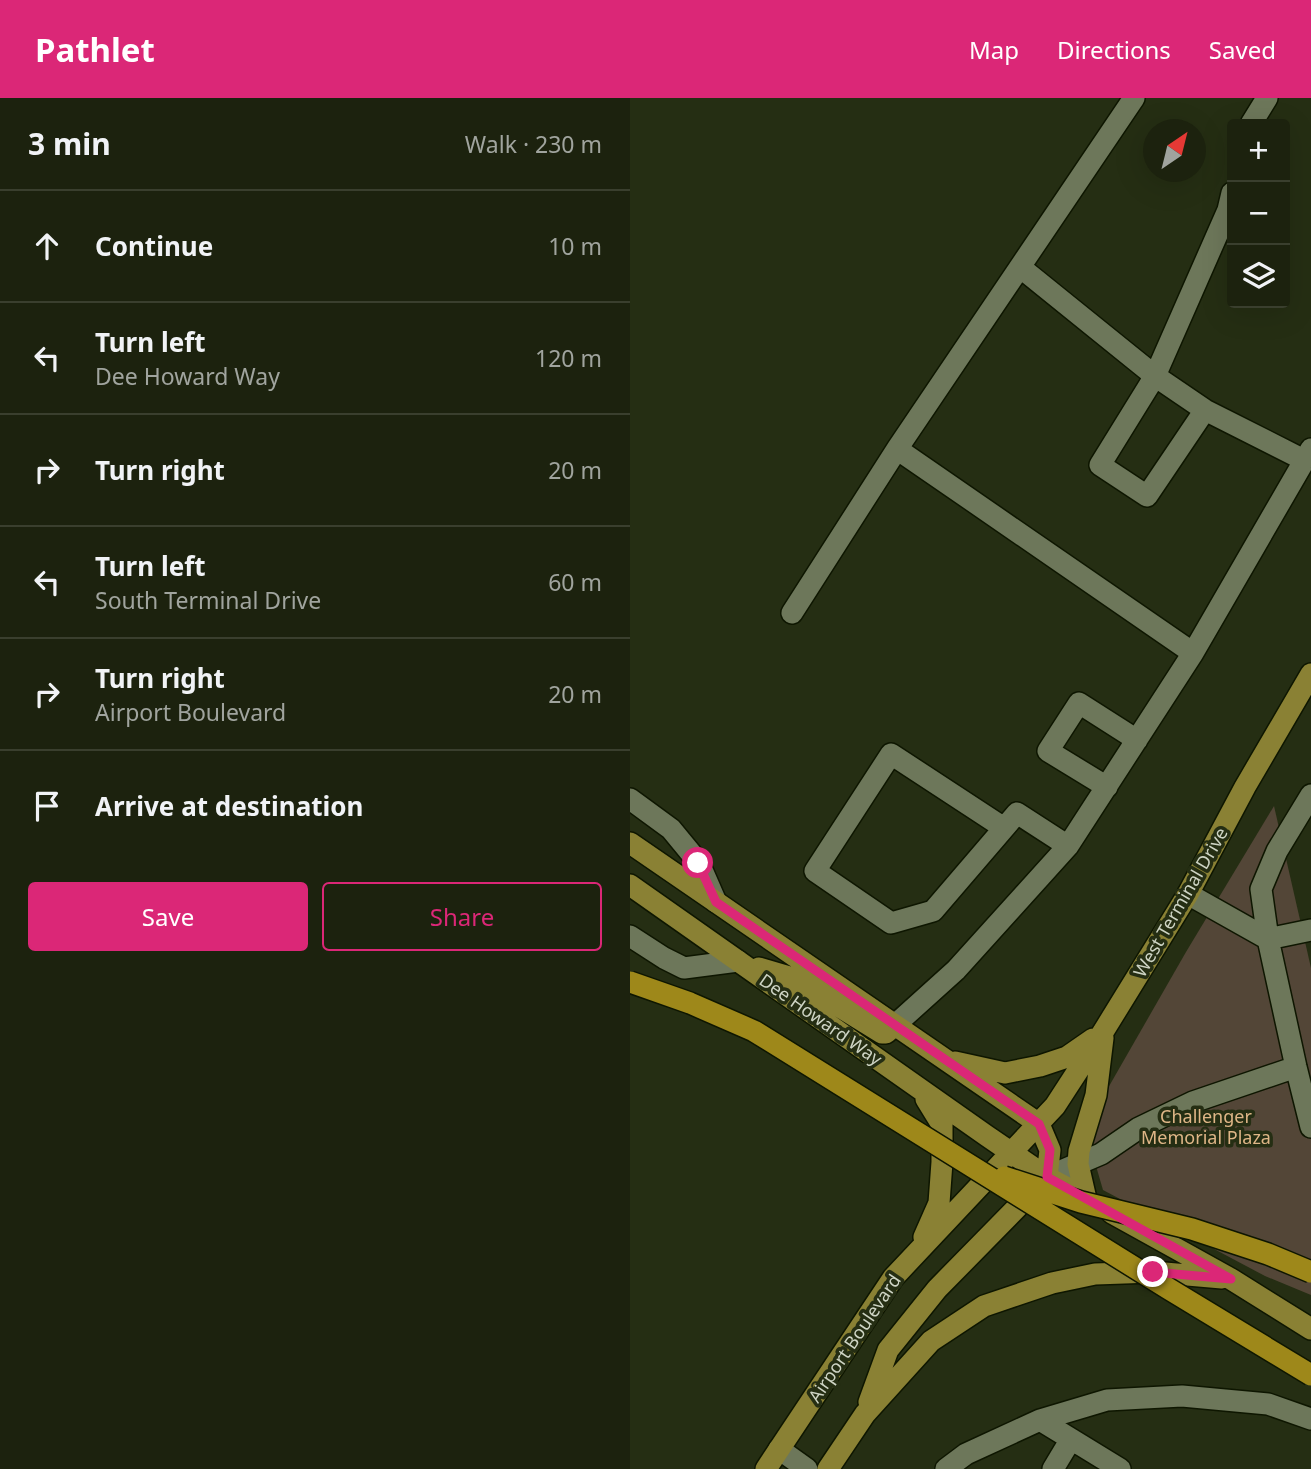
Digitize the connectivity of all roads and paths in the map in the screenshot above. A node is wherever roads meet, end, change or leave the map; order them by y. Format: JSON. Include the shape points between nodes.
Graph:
{"nodes":[{"id":1,"x":1134,"y":98,"type":"edge"},
{"id":2,"x":1268,"y":98,"type":"edge"},
{"id":3,"x":1254,"y":119,"type":"edge"},
{"id":4,"x":1227,"y":212,"type":"edge"},
{"id":5,"x":1020,"y":267,"type":"junction"},
{"id":6,"x":1155,"y":376,"type":"junction"},
{"id":7,"x":1205,"y":410,"type":"junction"},
{"id":8,"x":897,"y":449,"type":"junction"},
{"id":9,"x":1307,"y":454,"type":"edge"},
{"id":10,"x":792,"y":613,"type":"dead end"},
{"id":11,"x":1193,"y":653,"type":"junction"},
{"id":12,"x":1311,"y":674,"type":"edge"},
{"id":13,"x":1137,"y":740,"type":"junction"},
{"id":14,"x":1107,"y":787,"type":"junction"},
{"id":15,"x":1311,"y":795,"type":"edge"},
{"id":16,"x":630,"y":799,"type":"edge"},
{"id":17,"x":1004,"y":828,"type":"junction"},
{"id":18,"x":630,"y":843,"type":"edge"},
{"id":19,"x":1068,"y":846,"type":"junction"},
{"id":20,"x":630,"y":885,"type":"edge"},
{"id":21,"x":1188,"y":894,"type":"junction"},
{"id":22,"x":716,"y":902,"type":"junction"},
{"id":23,"x":1311,"y":930,"type":"edge"},
{"id":24,"x":630,"y":936,"type":"edge"},
{"id":25,"x":1268,"y":939,"type":"junction"},
{"id":26,"x":739,"y":961,"type":"junction"},
{"id":27,"x":630,"y":982,"type":"edge"},
{"id":28,"x":895,"y":1025,"type":"junction"},
{"id":29,"x":1103,"y":1032,"type":"junction"},
{"id":30,"x":945,"y":1060,"type":"junction"},
{"id":31,"x":1296,"y":1067,"type":"junction"},
{"id":32,"x":919,"y":1088,"type":"junction"},
{"id":33,"x":1039,"y":1124,"type":"junction"},
{"id":34,"x":1311,"y":1127,"type":"edge"},
{"id":35,"x":1011,"y":1153,"type":"junction"},
{"id":36,"x":1078,"y":1164,"type":"junction"},
{"id":37,"x":972,"y":1166,"type":"junction"},
{"id":38,"x":1047,"y":1177,"type":"junction"},
{"id":39,"x":1086,"y":1199,"type":"junction"},
{"id":40,"x":917,"y":1253,"type":"junction"},
{"id":41,"x":1311,"y":1272,"type":"edge"},
{"id":42,"x":1231,"y":1279,"type":"junction"},
{"id":43,"x":1311,"y":1329,"type":"edge"},
{"id":44,"x":1311,"y":1375,"type":"edge"},
{"id":45,"x":865,"y":1414,"type":"junction"},
{"id":46,"x":1311,"y":1419,"type":"edge"},
{"id":47,"x":1040,"y":1420,"type":"junction"},
{"id":48,"x":1071,"y":1439,"type":"junction"},
{"id":49,"x":779,"y":1449,"type":"junction"},
{"id":50,"x":1088,"y":1461,"type":"edge"},
{"id":51,"x":766,"y":1469,"type":"edge"},
{"id":52,"x":807,"y":1469,"type":"edge"},
{"id":53,"x":828,"y":1469,"type":"edge"},
{"id":54,"x":946,"y":1469,"type":"edge"},
{"id":55,"x":1053,"y":1469,"type":"edge"},
{"id":56,"x":1120,"y":1469,"type":"edge"}],
"edges":[{"from":1,"to":5,"type":"lane"},
{"from":2,"to":3,"type":"lane"},
{"from":4,"to":6,"type":"lane"},
{"from":5,"to":6,"type":"lane"},
{"from":5,"to":8,"type":"lane"},
{"from":6,"to":7,"type":"lane"},
{"from":6,"to":7,"type":"lane","via":[[1100,465],[1147,496]]},
{"from":7,"to":9,"type":"lane"},
{"from":8,"to":10,"type":"lane"},
{"from":8,"to":11,"type":"lane"},
{"from":9,"to":11,"type":"lane"},
{"from":11,"to":13,"type":"lane"},
{"from":12,"to":21,"type":"main road","name":"West Terminal Drive"},
{"from":13,"to":14,"type":"lane"},
{"from":13,"to":14,"type":"lane","via":[[1079,703],[1054,741],[1048,751]]},
{"from":14,"to":19,"type":"lane"},
{"from":15,"to":25,"type":"lane","via":[[1277,851],[1261,889]]},
{"from":16,"to":22,"type":"lane","via":[[671,829],[698,863]]},
{"from":17,"to":17,"type":"lane","via":[[933,911],[891,923],[815,871],[891,754]]},
{"from":17,"to":19,"type":"lane","via":[[1017,813]]},
{"from":18,"to":22,"type":"main road","name":"Dee Howard Way"},
{"from":19,"to":28,"type":"lane","via":[[956,970]]},
{"from":20,"to":26,"type":"main road","name":"Dee Howard Way"},
{"from":21,"to":25,"type":"lane"},
{"from":21,"to":29,"type":"main road","name":"West Terminal Drive"},
{"from":22,"to":28,"type":"main road","name":"Dee Howard Way"},
{"from":23,"to":25,"type":"lane"},
{"from":24,"to":26,"type":"lane","via":[[684,968]]},
{"from":25,"to":31,"type":"lane"},
{"from":26,"to":28,"type":"main road","via":[[793,978],[882,1034]]},
{"from":26,"to":32,"type":"main road","name":"Dee Howard Way"},
{"from":27,"to":37,"type":"highway","bridge":true,"via":[[754,1031]]},
{"from":28,"to":30,"type":"main road","name":"Dee Howard Way"},
{"from":29,"to":30,"type":"main road","via":[[1068,1057],[1005,1073]]},
{"from":29,"to":33,"type":"main road","name":"West Terminal Drive"},
{"from":29,"to":36,"type":"main road","via":[[1096,1095]]},
{"from":30,"to":33,"type":"main road","name":"Dee Howard Way"},
{"from":31,"to":34,"type":"lane"},
{"from":31,"to":36,"type":"lane","via":[[1193,1102]]},
{"from":32,"to":35,"type":"main road","name":"Dee Howard Way"},
{"from":32,"to":40,"type":"main road","via":[[942,1125],[943,1162],[939,1203]]},
{"from":33,"to":35,"type":"main road","name":"Airport Boulevard"},
{"from":33,"to":38,"type":"main road","via":[[1050,1150]]},
{"from":35,"to":38,"type":"main road","name":"Dee Howard Way"},
{"from":35,"to":40,"type":"main road","name":"Airport Boulevard"},
{"from":36,"to":38,"type":"lane"},
{"from":36,"to":39,"type":"main road"},
{"from":37,"to":41,"type":"highway","bridge":true,"via":[[1081,1202],[1192,1229]]},
{"from":37,"to":44,"type":"highway","bridge":true},
{"from":38,"to":39,"type":"main road","name":"Dee Howard Way"},
{"from":38,"to":45,"type":"main road","via":[[937,1289],[888,1350]]},
{"from":39,"to":42,"type":"main road","name":"Dee Howard Way"},
{"from":40,"to":49,"type":"main road","name":"Airport Boulevard","via":[[893,1278]]},
{"from":42,"to":43,"type":"main road","name":"Dee Howard Way"},
{"from":42,"to":45,"type":"main road","via":[[1153,1272],[1094,1274],[984,1306],[931,1341]]},
{"from":45,"to":53,"type":"main road"},
{"from":46,"to":47,"type":"lane","via":[[1268,1404],[1182,1396],[1107,1400]]},
{"from":47,"to":48,"type":"lane"},
{"from":47,"to":54,"type":"lane","via":[[966,1454]]},
{"from":48,"to":50,"type":"lane"},
{"from":48,"to":55,"type":"lane"},
{"from":49,"to":51,"type":"main road","name":"Airport Boulevard"},
{"from":49,"to":52,"type":"lane"},
{"from":50,"to":56,"type":"lane"}]}
